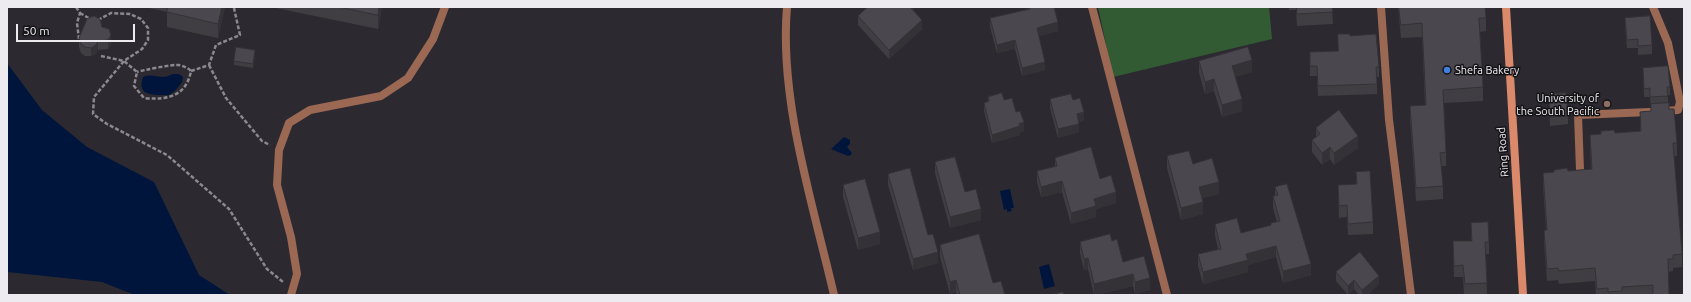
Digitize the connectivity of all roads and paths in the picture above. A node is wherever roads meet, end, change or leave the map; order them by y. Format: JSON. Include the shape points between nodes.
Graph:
{"nodes":[{"id":1,"x":76,"y":7,"type":"edge"},
{"id":2,"x":445,"y":7,"type":"edge"},
{"id":3,"x":787,"y":7,"type":"edge"},
{"id":4,"x":1092,"y":7,"type":"edge"},
{"id":5,"x":1381,"y":7,"type":"edge"},
{"id":6,"x":1506,"y":7,"type":"edge"},
{"id":7,"x":1653,"y":7,"type":"edge"},
{"id":8,"x":234,"y":8,"type":"edge"},
{"id":9,"x":80,"y":13,"type":"junction"},
{"id":10,"x":79,"y":39,"type":"edge"},
{"id":11,"x":101,"y":56,"type":"dead end"},
{"id":12,"x":124,"y":61,"type":"junction"},
{"id":13,"x":209,"y":65,"type":"junction"},
{"id":14,"x":191,"y":71,"type":"junction"},
{"id":15,"x":137,"y":72,"type":"junction"},
{"id":16,"x":279,"y":150,"type":"junction"},
{"id":17,"x":1580,"y":170,"type":"edge"},
{"id":18,"x":292,"y":293,"type":"edge"},
{"id":19,"x":834,"y":295,"type":"edge"},
{"id":20,"x":1167,"y":295,"type":"edge"},
{"id":21,"x":1411,"y":295,"type":"edge"},
{"id":22,"x":1523,"y":295,"type":"edge"}],
"edges":[{"from":1,"to":9,"type":"path"},
{"from":2,"to":16,"type":"street","via":[[433,39],[408,78],[381,96],[310,110],[290,123]]},
{"from":3,"to":19,"type":"street","via":[[786,59],[792,117]]},
{"from":4,"to":20,"type":"street"},
{"from":5,"to":21,"type":"street","via":[[1390,120]]},
{"from":6,"to":22,"type":"main road","name":"Ring Road"},
{"from":7,"to":17,"type":"street","via":[[1668,43],[1680,102],[1678,110],[1578,115]]},
{"from":8,"to":13,"type":"path","via":[[240,35],[216,45]]},
{"from":9,"to":10,"type":"path","via":[[77,23]]},
{"from":9,"to":12,"type":"path","via":[[94,21],[111,13],[130,14],[141,19],[148,28],[148,40],[142,49]]},
{"from":11,"to":12,"type":"path"},
{"from":12,"to":15,"type":"path"},
{"from":12,"to":18,"type":"path","via":[[94,97],[92,114],[167,155],[229,209],[267,269]]},
{"from":13,"to":14,"type":"path"},
{"from":13,"to":16,"type":"path","via":[[226,98],[262,141]]},
{"from":14,"to":15,"type":"path","via":[[178,65]]},
{"from":14,"to":15,"type":"path","via":[[189,80],[176,96],[160,100],[144,98],[134,86]]},
{"from":16,"to":18,"type":"street","via":[[277,185],[291,237],[297,274]]}]}
